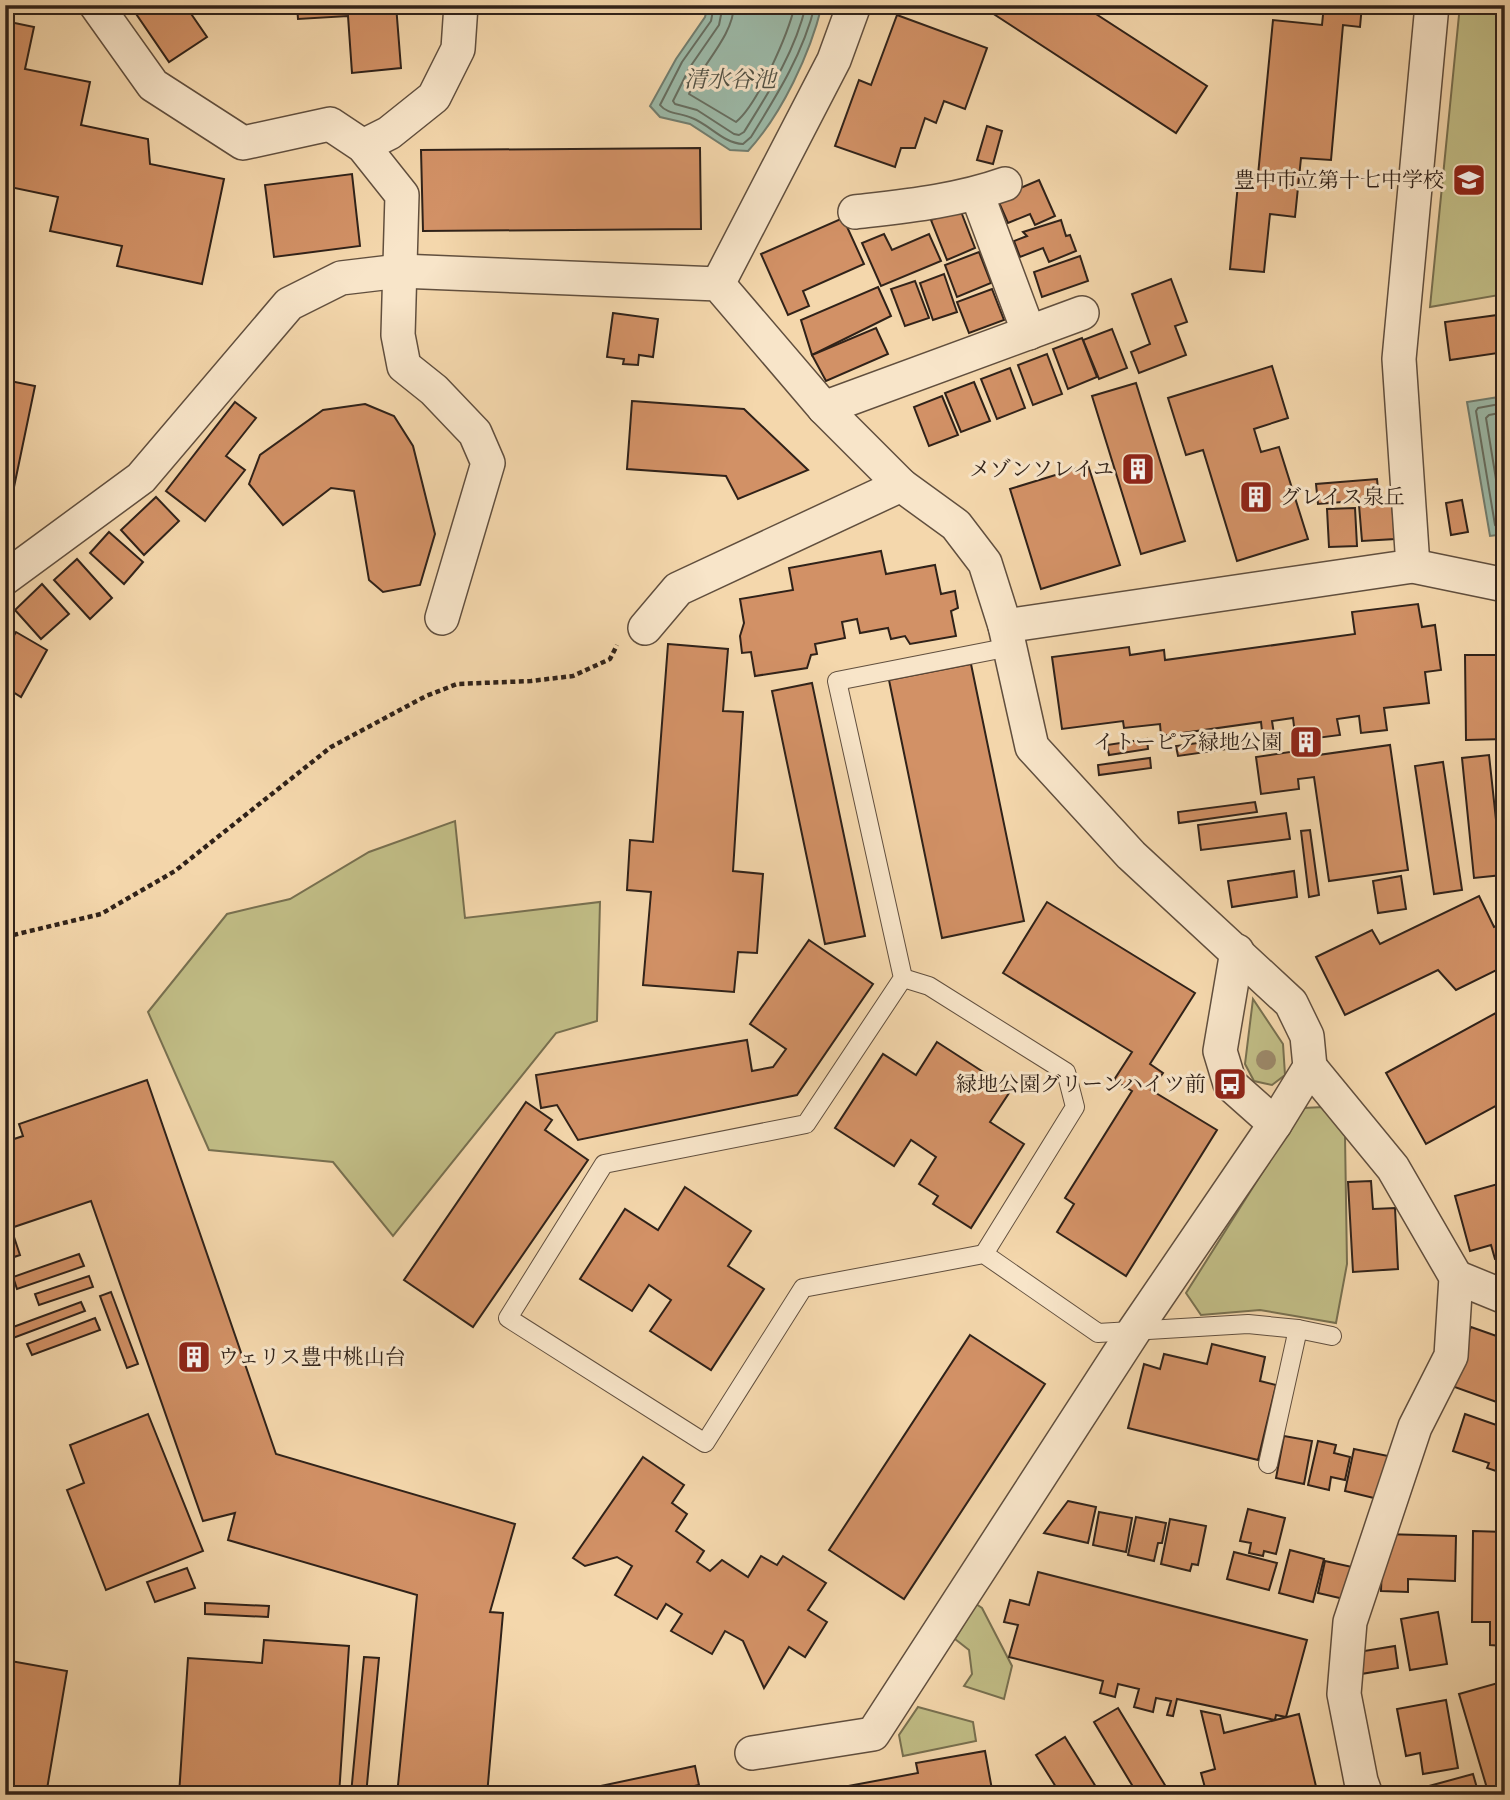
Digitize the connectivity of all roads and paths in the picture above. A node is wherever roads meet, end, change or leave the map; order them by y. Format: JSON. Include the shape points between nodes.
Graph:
{"nodes":[{"id":1,"x":96,"y":5,"type":"edge"},
{"id":2,"x":461,"y":5,"type":"edge"},
{"id":3,"x":854,"y":5,"type":"edge"},
{"id":4,"x":1432,"y":5,"type":"edge"},
{"id":5,"x":363,"y":146,"type":"junction"},
{"id":6,"x":855,"y":212,"type":"dead end"},
{"id":7,"x":400,"y":271,"type":"junction"},
{"id":8,"x":718,"y":284,"type":"junction"},
{"id":9,"x":1082,"y":313,"type":"dead end"},
{"id":10,"x":1029,"y":333,"type":"junction"},
{"id":11,"x":824,"y":408,"type":"junction"},
{"id":12,"x":901,"y":485,"type":"junction"},
{"id":13,"x":1413,"y":566,"type":"junction"},
{"id":14,"x":5,"y":578,"type":"edge"},
{"id":15,"x":1505,"y":585,"type":"edge"},
{"id":16,"x":442,"y":618,"type":"dead end"},
{"id":17,"x":645,"y":628,"type":"joint"},
{"id":18,"x":1008,"y":637,"type":"junction"},
{"id":19,"x":5,"y":937,"type":"edge"},
{"id":20,"x":1237,"y":951,"type":"junction"},
{"id":21,"x":902,"y":978,"type":"junction"},
{"id":22,"x":1310,"y":1067,"type":"junction"},
{"id":23,"x":1275,"y":1124,"type":"junction"},
{"id":24,"x":984,"y":1254,"type":"junction"},
{"id":25,"x":1456,"y":1277,"type":"junction"},
{"id":26,"x":1505,"y":1297,"type":"edge"},
{"id":27,"x":1298,"y":1329,"type":"junction"},
{"id":28,"x":1134,"y":1331,"type":"junction"},
{"id":29,"x":1332,"y":1336,"type":"dead end"},
{"id":30,"x":1268,"y":1464,"type":"dead end"},
{"id":31,"x":752,"y":1754,"type":"dead end"},
{"id":32,"x":1366,"y":1795,"type":"edge"}],
"edges":[{"from":1,"to":5,"type":"street","via":[[153,85],[243,143],[330,124]]},
{"from":2,"to":5,"type":"street","via":[[458,50],[433,97]]},
{"from":3,"to":8,"type":"street","via":[[834,60]]},
{"from":4,"to":13,"type":"street","via":[[1399,359]]},
{"from":5,"to":7,"type":"street","via":[[402,195]]},
{"from":6,"to":10,"type":"street","via":[[991,189]]},
{"from":7,"to":8,"type":"street"},
{"from":7,"to":14,"type":"street","via":[[341,278],[289,304],[141,478]]},
{"from":7,"to":16,"type":"street","via":[[398,335],[404,366],[475,433],[488,463]]},
{"from":8,"to":11,"type":"street"},
{"from":9,"to":10,"type":"street"},
{"from":10,"to":11,"type":"street"},
{"from":11,"to":12,"type":"street"},
{"from":12,"to":17,"type":"street","via":[[678,589]]},
{"from":12,"to":18,"type":"street","via":[[956,525],[985,563]]},
{"from":13,"to":15,"type":"street"},
{"from":13,"to":18,"type":"street"},
{"from":17,"to":19,"type":"path","via":[[623,633],[610,659],[573,676],[457,684],[426,696],[331,747],[174,871],[101,914]]},
{"from":18,"to":20,"type":"street","via":[[1032,747],[1131,855]]},
{"from":18,"to":21,"type":"lane","via":[[837,681]]},
{"from":20,"to":22,"type":"street","via":[[1292,1003],[1307,1037]]},
{"from":20,"to":23,"type":"street","via":[[1220,1051],[1230,1084]]},
{"from":21,"to":24,"type":"lane","via":[[929,986],[1066,1073],[1075,1107]]},
{"from":21,"to":24,"type":"lane","via":[[806,1124],[604,1164],[508,1318],[705,1443],[803,1288]]},
{"from":22,"to":23,"type":"street"},
{"from":22,"to":25,"type":"street","via":[[1394,1168]]},
{"from":23,"to":28,"type":"street"},
{"from":24,"to":28,"type":"lane","via":[[1098,1334]]},
{"from":25,"to":26,"type":"street"},
{"from":25,"to":32,"type":"street","via":[[1451,1356],[1415,1427],[1350,1622],[1344,1694]]},
{"from":27,"to":28,"type":"lane","via":[[1248,1324]]},
{"from":27,"to":29,"type":"lane"},
{"from":27,"to":30,"type":"lane"},
{"from":28,"to":31,"type":"street","via":[[873,1734]]}]}
